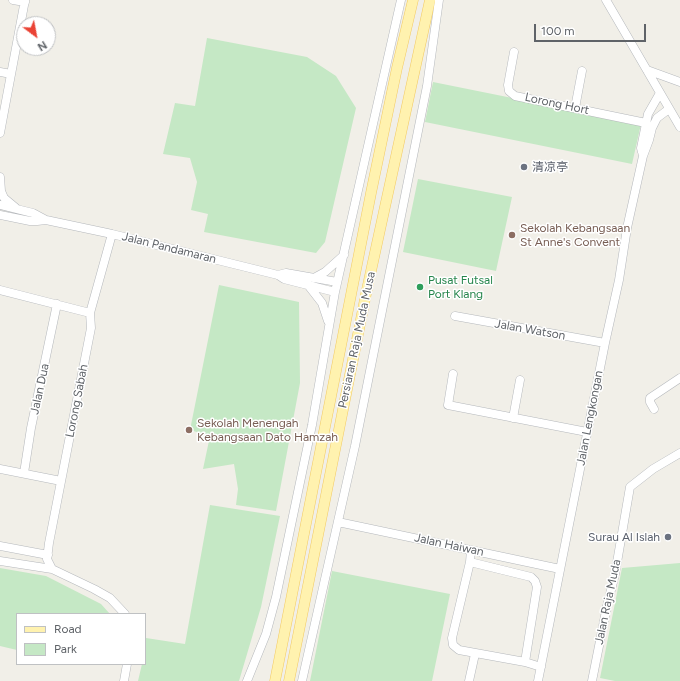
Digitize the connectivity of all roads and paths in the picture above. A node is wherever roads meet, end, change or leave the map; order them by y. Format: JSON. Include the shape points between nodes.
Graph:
{"nodes":[{"id":1,"x":13,"y":0,"type":"edge"},
{"id":2,"x":401,"y":0,"type":"edge"},
{"id":3,"x":413,"y":0,"type":"edge"},
{"id":4,"x":430,"y":0,"type":"edge"},
{"id":5,"x":439,"y":0,"type":"edge"},
{"id":6,"x":606,"y":0,"type":"edge"},
{"id":7,"x":25,"y":1,"type":"edge"},
{"id":8,"x":514,"y":52,"type":"dead end"},
{"id":9,"x":647,"y":70,"type":"junction"},
{"id":10,"x":582,"y":71,"type":"dead end"},
{"id":11,"x":0,"y":72,"type":"edge"},
{"id":12,"x":11,"y":74,"type":"junction"},
{"id":13,"x":680,"y":82,"type":"edge"},
{"id":14,"x":660,"y":93,"type":"junction"},
{"id":15,"x":575,"y":108,"type":"junction"},
{"id":16,"x":669,"y":109,"type":"junction"},
{"id":17,"x":646,"y":123,"type":"junction"},
{"id":18,"x":680,"y":127,"type":"edge"},
{"id":19,"x":0,"y":133,"type":"edge"},
{"id":20,"x":643,"y":156,"type":"junction"},
{"id":21,"x":0,"y":177,"type":"edge"},
{"id":22,"x":0,"y":205,"type":"edge"},
{"id":23,"x":18,"y":210,"type":"junction"},
{"id":24,"x":0,"y":215,"type":"edge"},
{"id":25,"x":46,"y":220,"type":"junction"},
{"id":26,"x":112,"y":234,"type":"junction"},
{"id":27,"x":344,"y":255,"type":"junction"},
{"id":28,"x":311,"y":282,"type":"junction"},
{"id":29,"x":337,"y":282,"type":"junction"},
{"id":30,"x":0,"y":290,"type":"edge"},
{"id":31,"x":335,"y":292,"type":"junction"},
{"id":32,"x":57,"y":304,"type":"junction"},
{"id":33,"x":90,"y":313,"type":"junction"},
{"id":34,"x":455,"y":316,"type":"dead end"},
{"id":35,"x":329,"y":323,"type":"junction"},
{"id":36,"x":605,"y":343,"type":"junction"},
{"id":37,"x":453,"y":374,"type":"dead end"},
{"id":38,"x":680,"y":378,"type":"edge"},
{"id":39,"x":520,"y":380,"type":"dead end"},
{"id":40,"x":654,"y":409,"type":"dead end"},
{"id":41,"x":513,"y":418,"type":"junction"},
{"id":42,"x":587,"y":432,"type":"junction"},
{"id":43,"x":680,"y":453,"type":"edge"},
{"id":44,"x":0,"y":469,"type":"edge"},
{"id":45,"x":24,"y":474,"type":"junction"},
{"id":46,"x":61,"y":481,"type":"junction"},
{"id":47,"x":338,"y":522,"type":"junction"},
{"id":48,"x":0,"y":546,"type":"edge"},
{"id":49,"x":471,"y":550,"type":"junction"},
{"id":50,"x":48,"y":555,"type":"junction"},
{"id":51,"x":0,"y":561,"type":"edge"},
{"id":52,"x":470,"y":562,"type":"junction"},
{"id":53,"x":52,"y":569,"type":"junction"},
{"id":54,"x":560,"y":569,"type":"junction"},
{"id":55,"x":124,"y":613,"type":"edge"},
{"id":56,"x":474,"y":654,"type":"junction"},
{"id":57,"x":525,"y":662,"type":"junction"},
{"id":58,"x":127,"y":665,"type":"edge"},
{"id":59,"x":541,"y":667,"type":"junction"},
{"id":60,"x":124,"y":681,"type":"edge"},
{"id":61,"x":246,"y":681,"type":"edge"},
{"id":62,"x":275,"y":681,"type":"edge"},
{"id":63,"x":289,"y":681,"type":"edge"},
{"id":64,"x":302,"y":681,"type":"edge"},
{"id":65,"x":469,"y":681,"type":"edge"},
{"id":66,"x":538,"y":681,"type":"edge"},
{"id":67,"x":592,"y":681,"type":"edge"}],
"edges":[{"from":1,"to":7,"type":"street"},
{"from":2,"to":27,"type":"street"},
{"from":3,"to":62,"type":"main road","name":"Persiaran Raja Muda Musa","via":[[371,193]]},
{"from":4,"to":63,"type":"main road","name":"Persiaran Raja Muda Musa","via":[[365,302]]},
{"from":5,"to":47,"type":"street","via":[[427,86]]},
{"from":6,"to":9,"type":"street"},
{"from":7,"to":12,"type":"street"},
{"from":8,"to":15,"type":"street","name":"Lorong Hort","via":[[509,91],[515,96]]},
{"from":9,"to":13,"type":"street"},
{"from":9,"to":14,"type":"street"},
{"from":10,"to":15,"type":"street"},
{"from":11,"to":12,"type":"street"},
{"from":12,"to":19,"type":"street"},
{"from":14,"to":16,"type":"street"},
{"from":14,"to":17,"type":"street","name":"Jalan Lengkongan"},
{"from":15,"to":17,"type":"street","name":"Lorong Hort"},
{"from":16,"to":18,"type":"street"},
{"from":16,"to":20,"type":"street","name":"Jalan Lengkongan","via":[[657,118]]},
{"from":17,"to":20,"type":"street","name":"Jalan Lengkongan","via":[[641,148]]},
{"from":20,"to":36,"type":"street","name":"Jalan Lengkongan"},
{"from":21,"to":23,"type":"street","via":[[4,198]]},
{"from":22,"to":23,"type":"street"},
{"from":23,"to":25,"type":"street","via":[[34,213]]},
{"from":24,"to":25,"type":"street","name":"Jalan Pandamaran","via":[[30,221]]},
{"from":25,"to":26,"type":"street","name":"Jalan Pandamaran"},
{"from":26,"to":28,"type":"street","name":"Jalan Pandamaran","via":[[278,275],[284,279]]},
{"from":26,"to":33,"type":"street","name":"Lorong Sabah"},
{"from":27,"to":28,"type":"street"},
{"from":27,"to":29,"type":"street"},
{"from":28,"to":29,"type":"street"},
{"from":28,"to":31,"type":"street","name":"Jalan Pandamaran"},
{"from":28,"to":35,"type":"street"},
{"from":29,"to":31,"type":"street"},
{"from":30,"to":32,"type":"street"},
{"from":31,"to":35,"type":"street"},
{"from":32,"to":33,"type":"street"},
{"from":32,"to":45,"type":"street","name":"Jalan Dua"},
{"from":33,"to":46,"type":"street","name":"Lorong Sabah","via":[[91,328]]},
{"from":34,"to":36,"type":"street","name":"Jalan Watson"},
{"from":35,"to":61,"type":"street","via":[[312,425],[276,597],[266,634]]},
{"from":36,"to":42,"type":"street","name":"Jalan Lengkongan"},
{"from":37,"to":41,"type":"street","via":[[448,405]]},
{"from":38,"to":40,"type":"street","via":[[650,398]]},
{"from":39,"to":41,"type":"street"},
{"from":41,"to":42,"type":"street"},
{"from":42,"to":54,"type":"street","name":"Jalan Lengkongan"},
{"from":43,"to":67,"type":"street","name":"Jalan Raja Muda","via":[[630,487],[615,574]]},
{"from":44,"to":45,"type":"street"},
{"from":45,"to":46,"type":"street"},
{"from":46,"to":50,"type":"street","name":"Lorong Sabah"},
{"from":47,"to":49,"type":"street","name":"Jalan Haiwan"},
{"from":47,"to":64,"type":"street"},
{"from":48,"to":50,"type":"street"},
{"from":49,"to":52,"type":"street"},
{"from":49,"to":54,"type":"street","name":"Jalan Haiwan"},
{"from":50,"to":53,"type":"street","name":"Lorong Sabah","via":[[47,559]]},
{"from":51,"to":53,"type":"street"},
{"from":52,"to":56,"type":"street","via":[[452,638],[453,644],[459,650]]},
{"from":52,"to":57,"type":"street","via":[[531,577],[535,581],[537,587]]},
{"from":53,"to":55,"type":"street","via":[[110,598]]},
{"from":54,"to":59,"type":"street","name":"Jalan Lengkongan"},
{"from":56,"to":57,"type":"street"},
{"from":56,"to":65,"type":"street"},
{"from":57,"to":59,"type":"street"},
{"from":58,"to":60,"type":"street"},
{"from":59,"to":66,"type":"street","name":"Jalan Lengkongan"}]}
